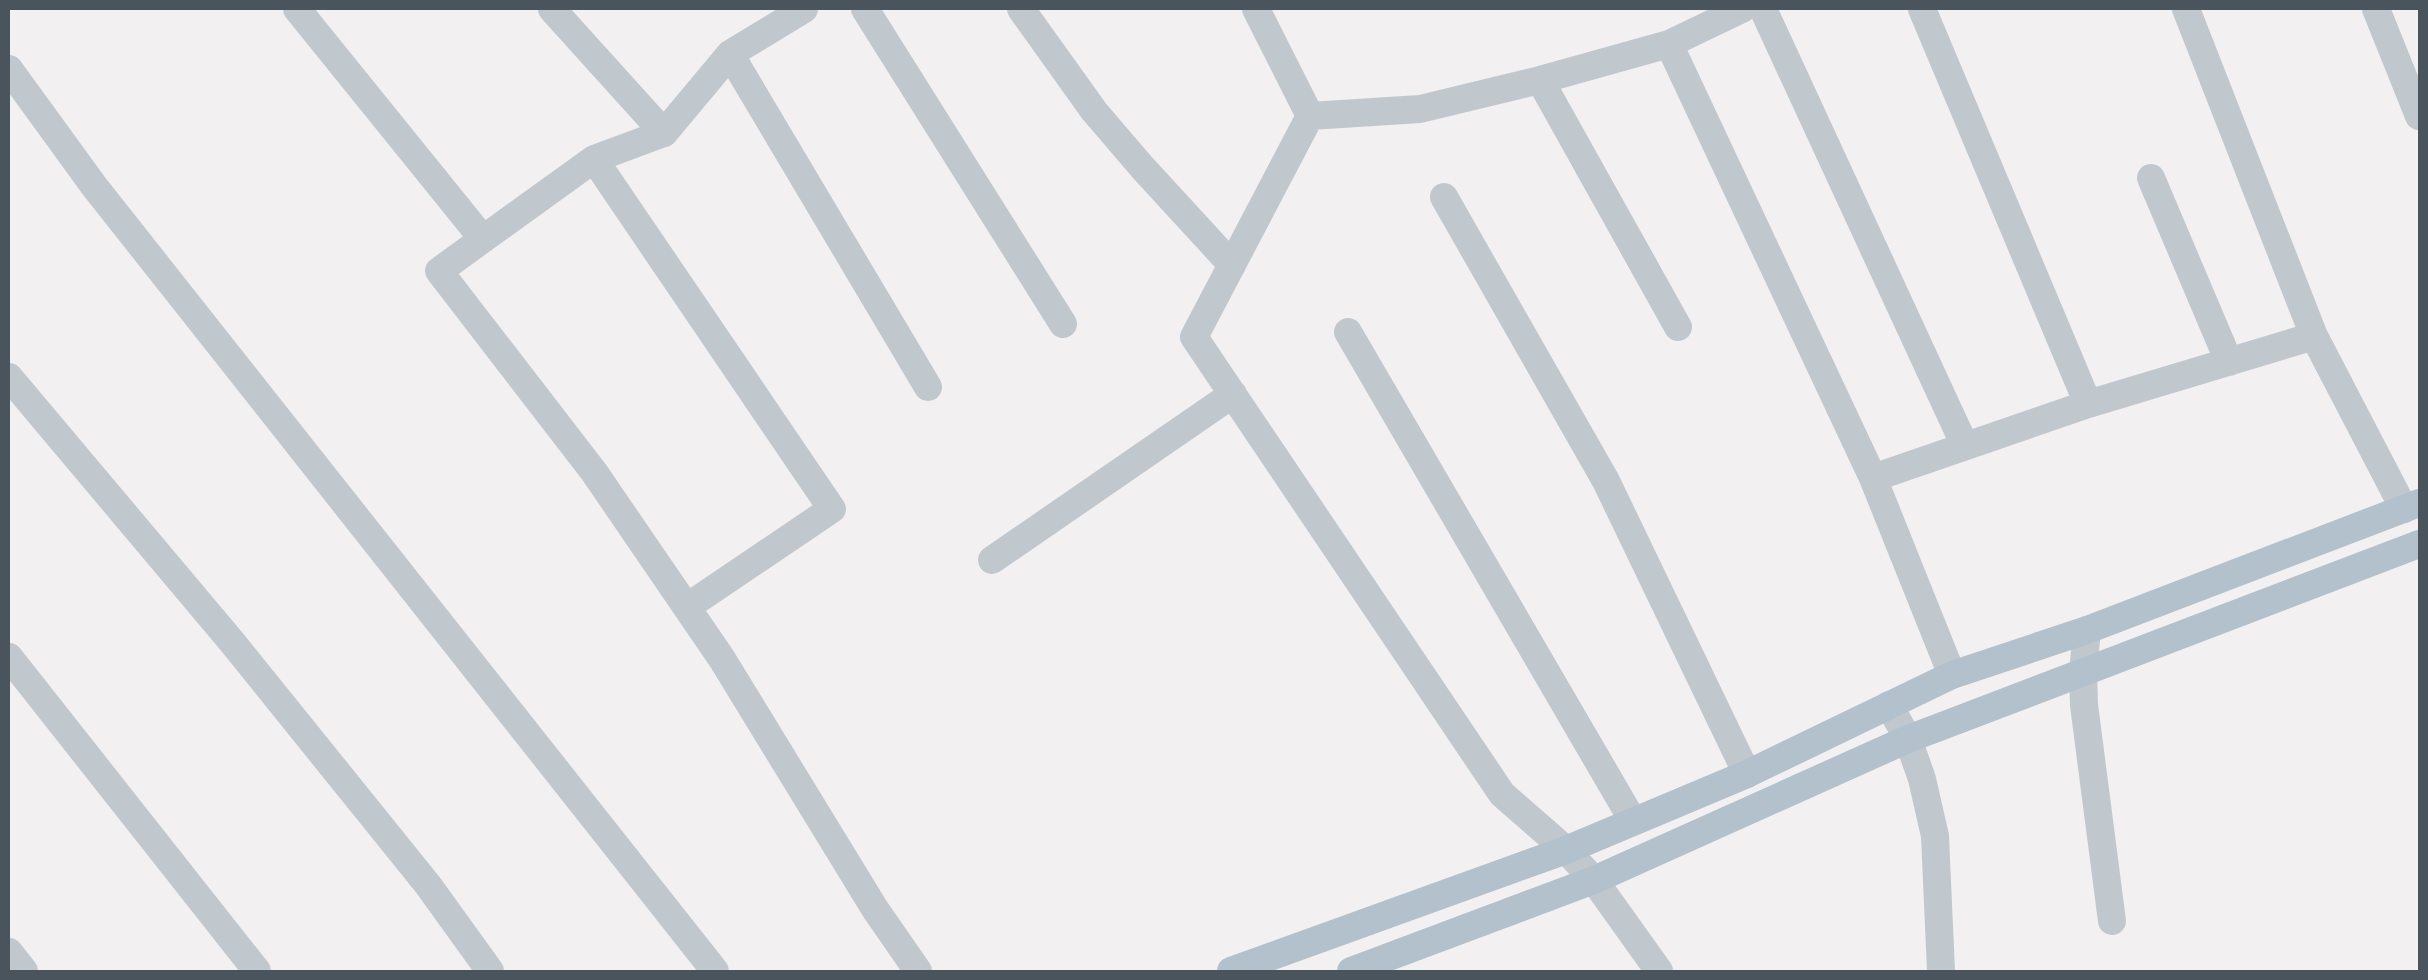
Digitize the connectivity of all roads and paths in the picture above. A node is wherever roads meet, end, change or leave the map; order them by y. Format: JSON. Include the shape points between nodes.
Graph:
{"nodes":[{"id":1,"x":298,"y":9,"type":"edge"},
{"id":2,"x":552,"y":9,"type":"edge"},
{"id":3,"x":804,"y":9,"type":"edge"},
{"id":4,"x":865,"y":9,"type":"edge"},
{"id":5,"x":1021,"y":9,"type":"edge"},
{"id":6,"x":1256,"y":9,"type":"edge"},
{"id":7,"x":1742,"y":9,"type":"edge"},
{"id":8,"x":1763,"y":9,"type":"edge"},
{"id":9,"x":1922,"y":9,"type":"edge"},
{"id":10,"x":2186,"y":9,"type":"edge"},
{"id":11,"x":2376,"y":9,"type":"edge"},
{"id":12,"x":1669,"y":44,"type":"junction"},
{"id":13,"x":730,"y":54,"type":"junction"},
{"id":14,"x":9,"y":69,"type":"edge"},
{"id":15,"x":1540,"y":80,"type":"junction"},
{"id":16,"x":1310,"y":116,"type":"junction"},
{"id":17,"x":2419,"y":116,"type":"edge"},
{"id":18,"x":664,"y":133,"type":"junction"},
{"id":19,"x":594,"y":159,"type":"junction"},
{"id":20,"x":2151,"y":178,"type":"dead end"},
{"id":21,"x":1444,"y":197,"type":"dead end"},
{"id":22,"x":483,"y":239,"type":"junction"},
{"id":23,"x":1232,"y":264,"type":"junction"},
{"id":24,"x":1063,"y":324,"type":"dead end"},
{"id":25,"x":1678,"y":327,"type":"dead end"},
{"id":26,"x":1348,"y":332,"type":"dead end"},
{"id":27,"x":2314,"y":336,"type":"junction"},
{"id":28,"x":2230,"y":362,"type":"junction"},
{"id":29,"x":9,"y":377,"type":"edge"},
{"id":30,"x":928,"y":387,"type":"dead end"},
{"id":31,"x":1233,"y":394,"type":"junction"},
{"id":32,"x":2088,"y":404,"type":"junction"},
{"id":33,"x":1965,"y":446,"type":"junction"},
{"id":34,"x":1873,"y":478,"type":"junction"},
{"id":35,"x":2412,"y":506,"type":"edge"},
{"id":36,"x":2419,"y":544,"type":"edge"},
{"id":37,"x":992,"y":560,"type":"dead end"},
{"id":38,"x":687,"y":607,"type":"junction"},
{"id":39,"x":2087,"y":630,"type":"junction"},
{"id":40,"x":9,"y":657,"type":"edge"},
{"id":41,"x":2083,"y":672,"type":"junction"},
{"id":42,"x":1952,"y":675,"type":"junction"},
{"id":43,"x":1889,"y":705,"type":"junction"},
{"id":44,"x":1908,"y":740,"type":"junction"},
{"id":45,"x":1747,"y":774,"type":"junction"},
{"id":46,"x":1633,"y":821,"type":"junction"},
{"id":47,"x":1566,"y":850,"type":"junction"},
{"id":48,"x":1594,"y":880,"type":"junction"},
{"id":49,"x":2112,"y":921,"type":"dead end"},
{"id":50,"x":9,"y":952,"type":"edge"},
{"id":51,"x":24,"y":971,"type":"edge"},
{"id":52,"x":257,"y":971,"type":"edge"},
{"id":53,"x":490,"y":971,"type":"edge"},
{"id":54,"x":715,"y":971,"type":"edge"},
{"id":55,"x":918,"y":971,"type":"edge"},
{"id":56,"x":1231,"y":971,"type":"edge"},
{"id":57,"x":1351,"y":971,"type":"edge"},
{"id":58,"x":1659,"y":971,"type":"edge"},
{"id":59,"x":1941,"y":971,"type":"edge"}],
"edges":[{"from":1,"to":22,"type":"street"},
{"from":2,"to":18,"type":"street"},
{"from":3,"to":13,"type":"street"},
{"from":4,"to":24,"type":"street"},
{"from":5,"to":23,"type":"street","via":[[1094,111]]},
{"from":6,"to":16,"type":"street"},
{"from":7,"to":12,"type":"street"},
{"from":8,"to":33,"type":"street"},
{"from":9,"to":32,"type":"street"},
{"from":10,"to":27,"type":"street"},
{"from":11,"to":17,"type":"street"},
{"from":12,"to":15,"type":"street"},
{"from":12,"to":34,"type":"street"},
{"from":13,"to":18,"type":"street"},
{"from":13,"to":30,"type":"street"},
{"from":14,"to":54,"type":"street","via":[[94,186]]},
{"from":15,"to":16,"type":"street","via":[[1420,109]]},
{"from":15,"to":25,"type":"street"},
{"from":16,"to":23,"type":"street"},
{"from":18,"to":19,"type":"street"},
{"from":19,"to":22,"type":"street"},
{"from":19,"to":38,"type":"street","via":[[832,509]]},
{"from":20,"to":28,"type":"street"},
{"from":21,"to":45,"type":"street","via":[[1606,481]]},
{"from":22,"to":38,"type":"street","via":[[438,271],[594,472]]},
{"from":23,"to":31,"type":"street","via":[[1194,337]]},
{"from":26,"to":46,"type":"street"},
{"from":27,"to":28,"type":"street"},
{"from":27,"to":35,"type":"street"},
{"from":28,"to":32,"type":"street"},
{"from":29,"to":53,"type":"street","via":[[232,642],[428,885]]},
{"from":31,"to":37,"type":"street"},
{"from":31,"to":47,"type":"street","via":[[1502,794]]},
{"from":32,"to":33,"type":"street"},
{"from":33,"to":34,"type":"street"},
{"from":34,"to":42,"type":"street"},
{"from":35,"to":39,"type":"main road"},
{"from":36,"to":41,"type":"main road"},
{"from":38,"to":55,"type":"street","via":[[875,909]]},
{"from":39,"to":41,"type":"street"},
{"from":39,"to":42,"type":"main road"},
{"from":40,"to":52,"type":"street"},
{"from":41,"to":44,"type":"main road"},
{"from":41,"to":49,"type":"street","via":[[2084,705]]},
{"from":42,"to":43,"type":"main road"},
{"from":43,"to":44,"type":"street"},
{"from":43,"to":45,"type":"main road"},
{"from":44,"to":48,"type":"main road"},
{"from":44,"to":59,"type":"street","via":[[1922,779],[1935,836]]},
{"from":45,"to":46,"type":"main road"},
{"from":46,"to":47,"type":"main road"},
{"from":47,"to":48,"type":"street"},
{"from":47,"to":56,"type":"main road"},
{"from":48,"to":57,"type":"main road"},
{"from":48,"to":58,"type":"street"},
{"from":50,"to":51,"type":"street"}]}
